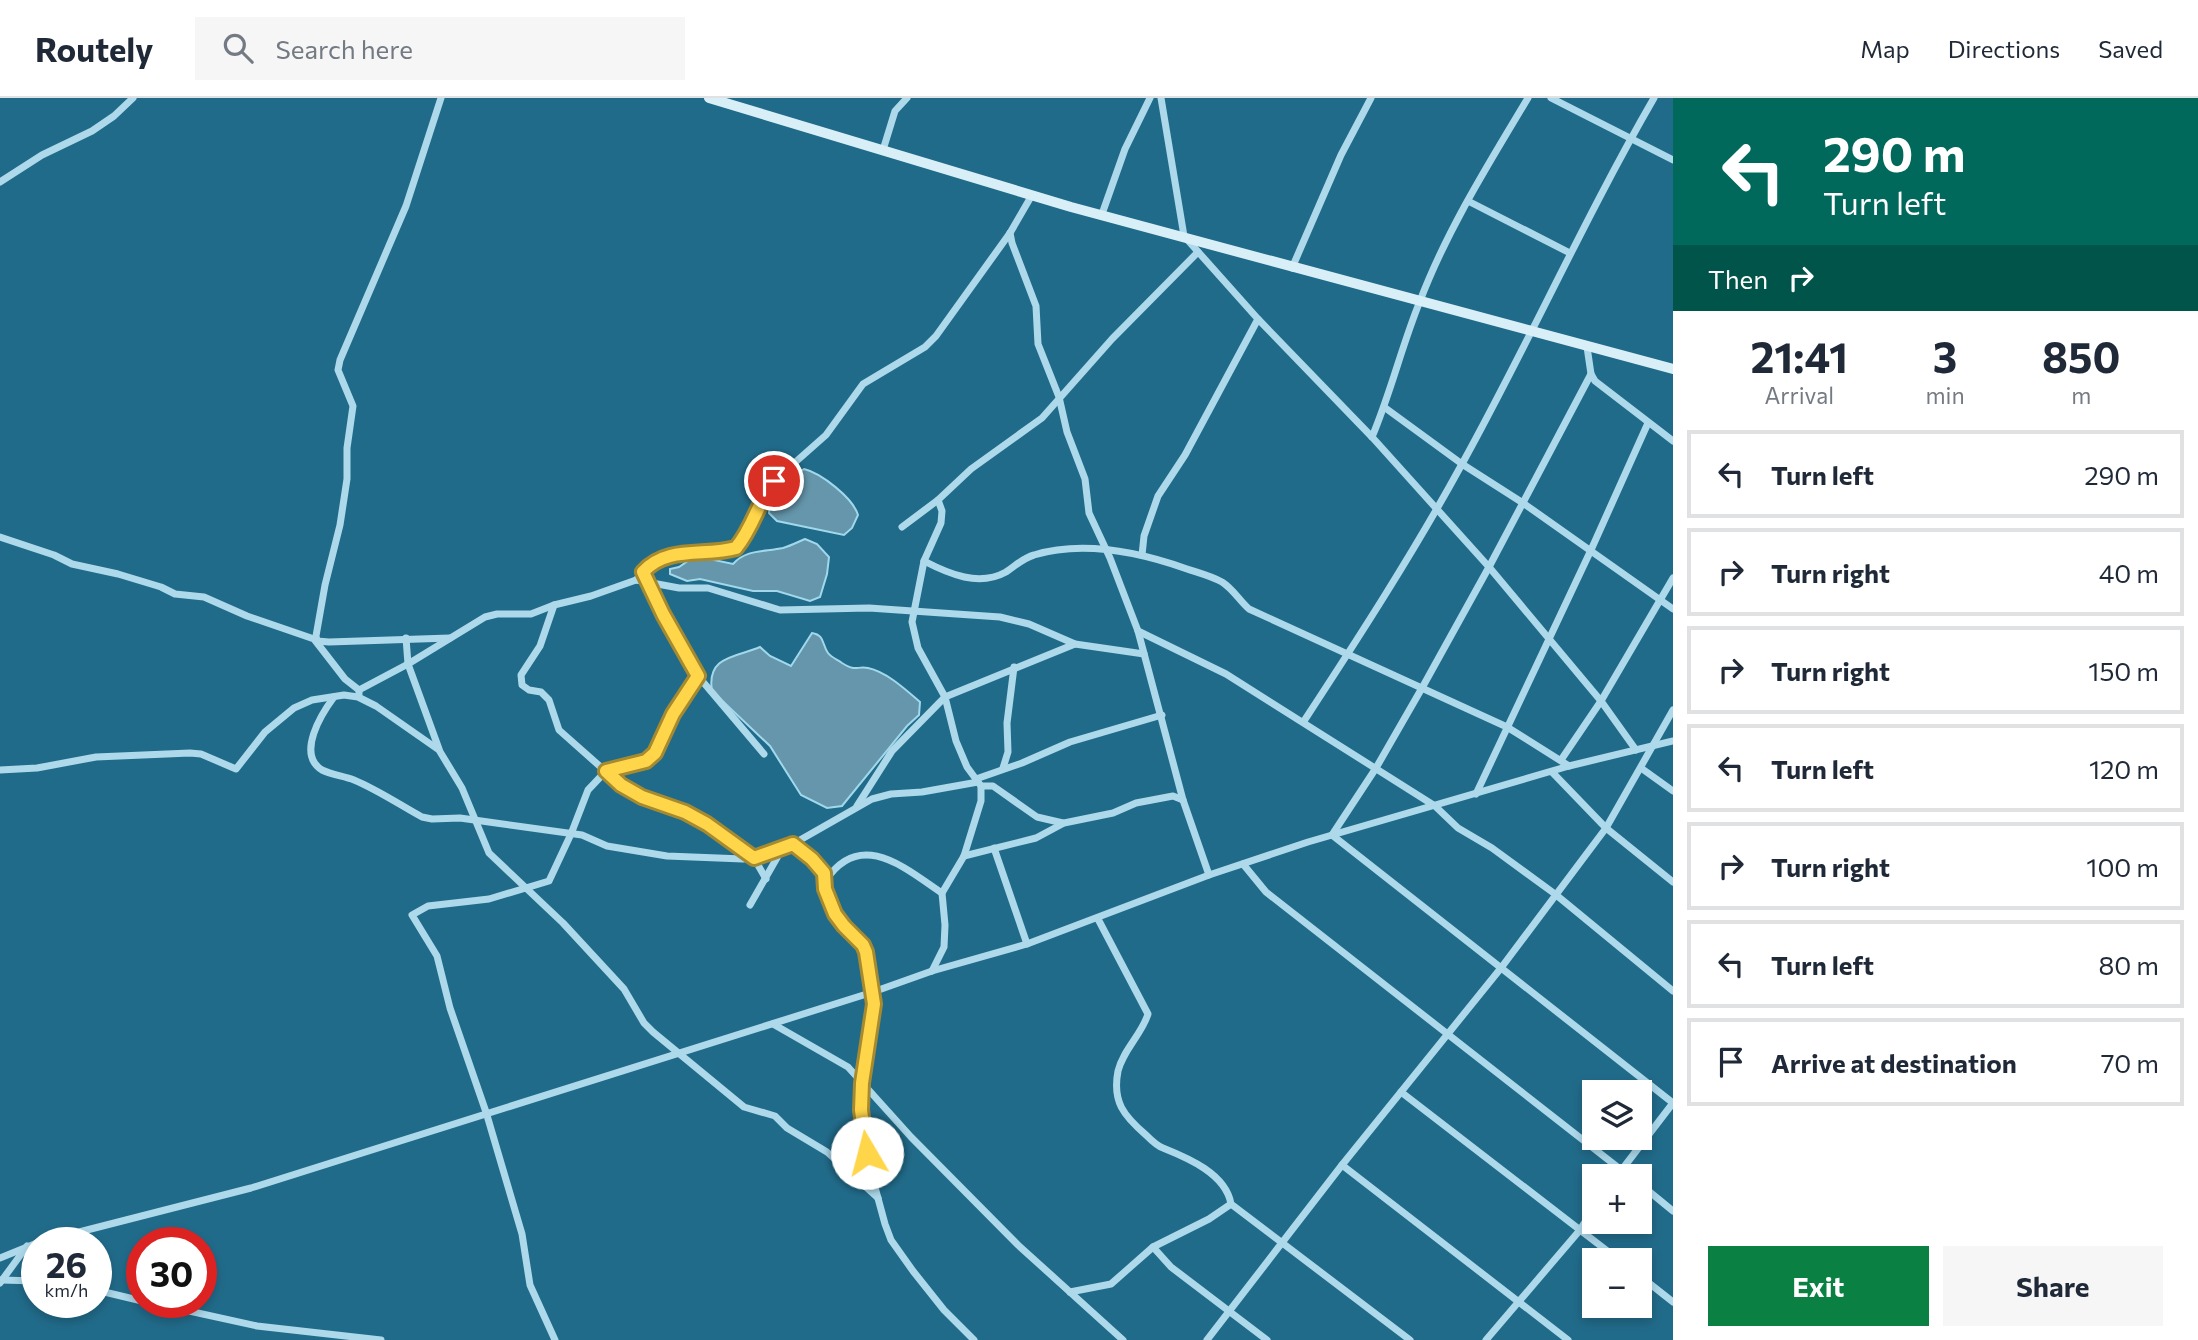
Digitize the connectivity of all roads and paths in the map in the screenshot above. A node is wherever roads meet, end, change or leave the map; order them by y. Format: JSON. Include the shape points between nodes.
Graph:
{"nodes":[{"id":1,"x":133,"y":98,"type":"edge"},
{"id":2,"x":441,"y":98,"type":"edge"},
{"id":3,"x":709,"y":98,"type":"edge"},
{"id":4,"x":907,"y":98,"type":"edge"},
{"id":5,"x":1150,"y":98,"type":"edge"},
{"id":6,"x":1161,"y":98,"type":"edge"},
{"id":7,"x":1371,"y":98,"type":"edge"},
{"id":8,"x":1528,"y":98,"type":"edge"},
{"id":9,"x":1551,"y":98,"type":"edge"},
{"id":10,"x":1654,"y":98,"type":"edge"},
{"id":11,"x":1631,"y":138,"type":"junction"},
{"id":12,"x":883,"y":150,"type":"junction"},
{"id":13,"x":1673,"y":160,"type":"edge"},
{"id":14,"x":0,"y":182,"type":"edge"},
{"id":15,"x":1032,"y":195,"type":"junction"},
{"id":16,"x":1468,"y":201,"type":"junction"},
{"id":17,"x":1102,"y":214,"type":"junction"},
{"id":18,"x":1010,"y":233,"type":"junction"},
{"id":19,"x":1184,"y":236,"type":"junction"},
{"id":20,"x":1198,"y":252,"type":"junction"},
{"id":21,"x":1570,"y":253,"type":"junction"},
{"id":22,"x":1292,"y":268,"type":"junction"},
{"id":23,"x":1419,"y":301,"type":"junction"},
{"id":24,"x":1258,"y":319,"type":"junction"},
{"id":25,"x":1531,"y":331,"type":"junction"},
{"id":26,"x":1587,"y":346,"type":"junction"},
{"id":27,"x":1673,"y":369,"type":"edge"},
{"id":28,"x":1591,"y":374,"type":"junction"},
{"id":29,"x":1059,"y":397,"type":"junction"},
{"id":30,"x":1384,"y":407,"type":"junction"},
{"id":31,"x":1648,"y":423,"type":"junction"},
{"id":32,"x":1372,"y":437,"type":"junction"},
{"id":33,"x":1673,"y":441,"type":"edge"},
{"id":34,"x":1462,"y":464,"type":"junction"},
{"id":35,"x":938,"y":500,"type":"junction"},
{"id":36,"x":1523,"y":503,"type":"junction"},
{"id":37,"x":1436,"y":509,"type":"junction"},
{"id":38,"x":902,"y":527,"type":"dead end"},
{"id":39,"x":0,"y":537,"type":"edge"},
{"id":40,"x":1106,"y":549,"type":"junction"},
{"id":41,"x":1591,"y":550,"type":"junction"},
{"id":42,"x":1142,"y":555,"type":"junction"},
{"id":43,"x":924,"y":561,"type":"junction"},
{"id":44,"x":1489,"y":567,"type":"junction"},
{"id":45,"x":643,"y":572,"type":"junction"},
{"id":46,"x":1673,"y":578,"type":"edge"},
{"id":47,"x":636,"y":580,"type":"junction"},
{"id":48,"x":647,"y":582,"type":"junction"},
{"id":49,"x":1661,"y":600,"type":"junction"},
{"id":50,"x":554,"y":605,"type":"junction"},
{"id":51,"x":1673,"y":609,"type":"edge"},
{"id":52,"x":914,"y":611,"type":"junction"},
{"id":53,"x":1138,"y":631,"type":"junction"},
{"id":54,"x":406,"y":638,"type":"junction"},
{"id":55,"x":450,"y":638,"type":"junction"},
{"id":56,"x":1548,"y":639,"type":"junction"},
{"id":57,"x":317,"y":641,"type":"junction"},
{"id":58,"x":1075,"y":644,"type":"junction"},
{"id":59,"x":1348,"y":653,"type":"junction"},
{"id":60,"x":1144,"y":654,"type":"junction"},
{"id":61,"x":408,"y":664,"type":"junction"},
{"id":62,"x":1014,"y":667,"type":"junction"},
{"id":63,"x":698,"y":676,"type":"junction"},
{"id":64,"x":1422,"y":688,"type":"junction"},
{"id":65,"x":359,"y":693,"type":"junction"},
{"id":66,"x":334,"y":697,"type":"junction"},
{"id":67,"x":946,"y":697,"type":"junction"},
{"id":68,"x":1601,"y":701,"type":"junction"},
{"id":69,"x":1673,"y":710,"type":"edge"},
{"id":70,"x":1162,"y":715,"type":"junction"},
{"id":71,"x":1304,"y":721,"type":"junction"},
{"id":72,"x":1507,"y":727,"type":"junction"},
{"id":73,"x":1673,"y":741,"type":"edge"},
{"id":74,"x":1652,"y":746,"type":"junction"},
{"id":75,"x":439,"y":750,"type":"junction"},
{"id":76,"x":1636,"y":750,"type":"junction"},
{"id":77,"x":764,"y":754,"type":"dead end"},
{"id":78,"x":1561,"y":761,"type":"junction"},
{"id":79,"x":1570,"y":766,"type":"junction"},
{"id":80,"x":1003,"y":768,"type":"junction"},
{"id":81,"x":1376,"y":768,"type":"junction"},
{"id":82,"x":1642,"y":768,"type":"junction"},
{"id":83,"x":0,"y":770,"type":"edge"},
{"id":84,"x":606,"y":771,"type":"junction"},
{"id":85,"x":1552,"y":772,"type":"junction"},
{"id":86,"x":978,"y":782,"type":"junction"},
{"id":87,"x":1673,"y":791,"type":"edge"},
{"id":88,"x":1476,"y":794,"type":"junction"},
{"id":89,"x":1183,"y":800,"type":"junction"},
{"id":90,"x":857,"y":806,"type":"junction"},
{"id":91,"x":1435,"y":806,"type":"junction"},
{"id":92,"x":473,"y":820,"type":"junction"},
{"id":93,"x":1064,"y":823,"type":"junction"},
{"id":94,"x":1606,"y":828,"type":"junction"},
{"id":95,"x":571,"y":834,"type":"junction"},
{"id":96,"x":1332,"y":835,"type":"junction"},
{"id":97,"x":793,"y":844,"type":"junction"},
{"id":98,"x":995,"y":848,"type":"junction"},
{"id":99,"x":782,"y":849,"type":"junction"},
{"id":100,"x":964,"y":856,"type":"junction"},
{"id":101,"x":754,"y":858,"type":"junction"},
{"id":102,"x":1244,"y":864,"type":"junction"},
{"id":103,"x":1209,"y":875,"type":"junction"},
{"id":104,"x":766,"y":879,"type":"junction"},
{"id":105,"x":826,"y":880,"type":"junction"},
{"id":106,"x":1673,"y":882,"type":"edge"},
{"id":107,"x":527,"y":889,"type":"junction"},
{"id":108,"x":942,"y":893,"type":"junction"},
{"id":109,"x":1555,"y":894,"type":"junction"},
{"id":110,"x":750,"y":905,"type":"dead end"},
{"id":111,"x":1098,"y":919,"type":"junction"},
{"id":112,"x":1027,"y":944,"type":"junction"},
{"id":113,"x":1501,"y":968,"type":"junction"},
{"id":114,"x":932,"y":971,"type":"junction"},
{"id":115,"x":1673,"y":991,"type":"edge"},
{"id":116,"x":873,"y":992,"type":"junction"},
{"id":117,"x":772,"y":1023,"type":"junction"},
{"id":118,"x":1448,"y":1034,"type":"junction"},
{"id":119,"x":679,"y":1052,"type":"junction"},
{"id":120,"x":862,"y":1083,"type":"junction"},
{"id":121,"x":1401,"y":1092,"type":"junction"},
{"id":122,"x":486,"y":1112,"type":"junction"},
{"id":123,"x":1608,"y":1164,"type":"edge"},
{"id":124,"x":1626,"y":1164,"type":"edge"},
{"id":125,"x":1342,"y":1165,"type":"junction"},
{"id":126,"x":1652,"y":1194,"type":"edge"},
{"id":127,"x":878,"y":1198,"type":"junction"},
{"id":128,"x":1231,"y":1204,"type":"junction"},
{"id":129,"x":1673,"y":1211,"type":"edge"},
{"id":130,"x":100,"y":1227,"type":"edge"},
{"id":131,"x":1582,"y":1227,"type":"edge"},
{"id":132,"x":1580,"y":1230,"type":"junction"},
{"id":133,"x":1282,"y":1242,"type":"junction"},
{"id":134,"x":1153,"y":1247,"type":"junction"},
{"id":135,"x":1603,"y":1248,"type":"edge"},
{"id":136,"x":21,"y":1249,"type":"edge"},
{"id":137,"x":21,"y":1254,"type":"edge"},
{"id":138,"x":0,"y":1258,"type":"edge"},
{"id":139,"x":1,"y":1281,"type":"edge"},
{"id":140,"x":21,"y":1281,"type":"edge"},
{"id":141,"x":1652,"y":1285,"type":"edge"},
{"id":142,"x":1070,"y":1292,"type":"junction"},
{"id":143,"x":1517,"y":1302,"type":"junction"},
{"id":144,"x":1673,"y":1302,"type":"edge"},
{"id":145,"x":1229,"y":1313,"type":"junction"},
{"id":146,"x":217,"y":1316,"type":"edge"},
{"id":147,"x":381,"y":1340,"type":"edge"},
{"id":148,"x":555,"y":1340,"type":"edge"},
{"id":149,"x":974,"y":1340,"type":"edge"},
{"id":150,"x":1123,"y":1340,"type":"edge"},
{"id":151,"x":1207,"y":1340,"type":"edge"},
{"id":152,"x":1267,"y":1340,"type":"edge"},
{"id":153,"x":1410,"y":1340,"type":"edge"},
{"id":154,"x":1486,"y":1340,"type":"edge"},
{"id":155,"x":1569,"y":1340,"type":"edge"}],
"edges":[{"from":1,"to":14,"type":"street","via":[[92,131]]},
{"from":2,"to":57,"type":"street","via":[[406,206],[340,360],[338,370],[353,406],[340,525]]},
{"from":3,"to":12,"type":"main road"},
{"from":4,"to":12,"type":"street","via":[[895,111]]},
{"from":5,"to":17,"type":"street","via":[[1125,149]]},
{"from":6,"to":19,"type":"street"},
{"from":7,"to":22,"type":"street"},
{"from":8,"to":16,"type":"street"},
{"from":9,"to":11,"type":"street"},
{"from":10,"to":11,"type":"street"},
{"from":11,"to":13,"type":"street"},
{"from":11,"to":21,"type":"street"},
{"from":12,"to":15,"type":"main road"},
{"from":15,"to":17,"type":"main road"},
{"from":15,"to":18,"type":"street"},
{"from":16,"to":21,"type":"street"},
{"from":16,"to":23,"type":"street"},
{"from":17,"to":19,"type":"main road"},
{"from":18,"to":29,"type":"street","via":[[1036,306],[1038,344]]},
{"from":18,"to":45,"type":"street","via":[[936,336],[863,384],[825,435],[774,481],[736,548],[677,555],[659,560]]},
{"from":19,"to":20,"type":"street"},
{"from":19,"to":22,"type":"main road"},
{"from":20,"to":24,"type":"street"},
{"from":20,"to":29,"type":"street"},
{"from":21,"to":25,"type":"street"},
{"from":22,"to":23,"type":"main road"},
{"from":23,"to":25,"type":"main road"},
{"from":23,"to":30,"type":"street"},
{"from":24,"to":32,"type":"street"},
{"from":24,"to":42,"type":"street","via":[[1158,496]]},
{"from":25,"to":26,"type":"main road"},
{"from":25,"to":34,"type":"street"},
{"from":26,"to":27,"type":"main road"},
{"from":26,"to":28,"type":"street"},
{"from":28,"to":31,"type":"street"},
{"from":28,"to":36,"type":"street"},
{"from":29,"to":35,"type":"street","via":[[1042,418],[971,468]]},
{"from":29,"to":40,"type":"street","via":[[1085,479],[1089,513]]},
{"from":30,"to":32,"type":"street"},
{"from":30,"to":34,"type":"street"},
{"from":31,"to":33,"type":"street"},
{"from":31,"to":41,"type":"street"},
{"from":32,"to":37,"type":"street"},
{"from":34,"to":36,"type":"street"},
{"from":34,"to":37,"type":"street"},
{"from":35,"to":38,"type":"street"},
{"from":35,"to":43,"type":"street","via":[[941,523]]},
{"from":36,"to":41,"type":"street"},
{"from":36,"to":44,"type":"street"},
{"from":37,"to":44,"type":"street"},
{"from":37,"to":59,"type":"street"},
{"from":39,"to":57,"type":"street","via":[[72,564],[175,594],[204,597]]},
{"from":40,"to":42,"type":"street"},
{"from":40,"to":43,"type":"street","via":[[1035,555],[981,579],[953,575]]},
{"from":40,"to":53,"type":"street"},
{"from":41,"to":49,"type":"street"},
{"from":41,"to":56,"type":"street"},
{"from":42,"to":59,"type":"street","via":[[1213,578],[1234,591],[1249,609]]},
{"from":43,"to":52,"type":"street"},
{"from":44,"to":56,"type":"street"},
{"from":44,"to":64,"type":"street"},
{"from":45,"to":47,"type":"street"},
{"from":45,"to":48,"type":"street"},
{"from":46,"to":49,"type":"street"},
{"from":47,"to":48,"type":"street"},
{"from":47,"to":50,"type":"street"},
{"from":48,"to":52,"type":"street","via":[[708,588],[780,610]]},
{"from":48,"to":63,"type":"street"},
{"from":49,"to":51,"type":"street"},
{"from":49,"to":68,"type":"street"},
{"from":50,"to":55,"type":"street","via":[[531,614],[485,617]]},
{"from":50,"to":84,"type":"street","via":[[521,681],[525,688],[549,699],[559,730]]},
{"from":52,"to":58,"type":"street","via":[[1000,617],[1030,624]]},
{"from":52,"to":67,"type":"street","via":[[918,648]]},
{"from":53,"to":60,"type":"street"},
{"from":53,"to":71,"type":"street","via":[[1226,674]]},
{"from":54,"to":55,"type":"street"},
{"from":54,"to":57,"type":"street"},
{"from":54,"to":61,"type":"street"},
{"from":55,"to":61,"type":"street"},
{"from":56,"to":68,"type":"street"},
{"from":56,"to":72,"type":"street"},
{"from":57,"to":65,"type":"street"},
{"from":58,"to":60,"type":"street"},
{"from":58,"to":62,"type":"street"},
{"from":59,"to":64,"type":"street"},
{"from":59,"to":71,"type":"street"},
{"from":60,"to":70,"type":"street"},
{"from":61,"to":65,"type":"street"},
{"from":61,"to":75,"type":"street"},
{"from":62,"to":67,"type":"street"},
{"from":62,"to":80,"type":"street","via":[[1007,723],[1009,752]]},
{"from":63,"to":77,"type":"street"},
{"from":63,"to":84,"type":"street","via":[[655,753],[646,761]]},
{"from":64,"to":72,"type":"street"},
{"from":64,"to":81,"type":"street"},
{"from":65,"to":66,"type":"street"},
{"from":65,"to":75,"type":"street"},
{"from":66,"to":83,"type":"street","via":[[294,708],[265,732],[236,769],[190,753],[96,757]]},
{"from":66,"to":92,"type":"street","via":[[312,737],[316,765],[422,817]]},
{"from":67,"to":86,"type":"street","via":[[956,741]]},
{"from":67,"to":90,"type":"street","via":[[892,751]]},
{"from":68,"to":76,"type":"street"},
{"from":68,"to":78,"type":"street"},
{"from":69,"to":74,"type":"street"},
{"from":70,"to":80,"type":"street"},
{"from":70,"to":89,"type":"street"},
{"from":71,"to":81,"type":"street"},
{"from":72,"to":78,"type":"street"},
{"from":72,"to":88,"type":"street"},
{"from":73,"to":74,"type":"street"},
{"from":74,"to":76,"type":"street"},
{"from":74,"to":82,"type":"street"},
{"from":75,"to":92,"type":"street","via":[[462,788]]},
{"from":76,"to":79,"type":"street"},
{"from":78,"to":79,"type":"street"},
{"from":79,"to":85,"type":"street"},
{"from":80,"to":86,"type":"street"},
{"from":81,"to":91,"type":"street"},
{"from":81,"to":96,"type":"street"},
{"from":82,"to":87,"type":"street"},
{"from":82,"to":94,"type":"street"},
{"from":84,"to":95,"type":"street","via":[[585,796]]},
{"from":84,"to":101,"type":"street","via":[[642,797],[707,824]]},
{"from":85,"to":88,"type":"street"},
{"from":85,"to":94,"type":"street"},
{"from":86,"to":90,"type":"street","via":[[891,794]]},
{"from":86,"to":93,"type":"street","via":[[1001,790],[1037,817]]},
{"from":86,"to":100,"type":"street","via":[[979,810]]},
{"from":88,"to":91,"type":"street"},
{"from":89,"to":93,"type":"street","via":[[1177,796],[1154,799]]},
{"from":89,"to":103,"type":"street"},
{"from":90,"to":97,"type":"street"},
{"from":91,"to":96,"type":"street"},
{"from":91,"to":109,"type":"street","via":[[1458,828]]},
{"from":92,"to":95,"type":"street"},
{"from":92,"to":107,"type":"street","via":[[489,853]]},
{"from":93,"to":98,"type":"street","via":[[1035,838]]},
{"from":94,"to":106,"type":"street"},
{"from":94,"to":109,"type":"street"},
{"from":95,"to":101,"type":"street","via":[[618,849],[667,856]]},
{"from":95,"to":107,"type":"street","via":[[549,881]]},
{"from":96,"to":102,"type":"street"},
{"from":96,"to":113,"type":"street"},
{"from":97,"to":99,"type":"street"},
{"from":97,"to":105,"type":"street","via":[[819,866]]},
{"from":98,"to":100,"type":"street"},
{"from":98,"to":112,"type":"street"},
{"from":99,"to":101,"type":"street"},
{"from":99,"to":104,"type":"street"},
{"from":100,"to":108,"type":"street"},
{"from":101,"to":104,"type":"street"},
{"from":102,"to":103,"type":"street"},
{"from":102,"to":118,"type":"street","via":[[1266,892]]},
{"from":103,"to":111,"type":"street"},
{"from":104,"to":110,"type":"street"},
{"from":105,"to":108,"type":"street","via":[[847,860],[885,857]]},
{"from":105,"to":116,"type":"street","via":[[835,914],[866,952]]},
{"from":107,"to":119,"type":"street","via":[[624,989],[644,1023]]},
{"from":107,"to":122,"type":"street","via":[[428,906],[412,915],[437,956]]},
{"from":108,"to":114,"type":"street","via":[[944,947]]},
{"from":109,"to":113,"type":"street"},
{"from":109,"to":115,"type":"street"},
{"from":111,"to":112,"type":"street"},
{"from":111,"to":128,"type":"street","via":[[1148,1014],[1118,1071],[1119,1104],[1158,1146],[1183,1155],[1217,1179]]},
{"from":112,"to":114,"type":"street"},
{"from":113,"to":118,"type":"street"},
{"from":113,"to":124,"type":"street","via":[[1673,1103]]},
{"from":114,"to":116,"type":"street"},
{"from":116,"to":117,"type":"street"},
{"from":116,"to":120,"type":"street"},
{"from":117,"to":119,"type":"street"},
{"from":117,"to":120,"type":"street","via":[[842,1062]]},
{"from":118,"to":121,"type":"street"},
{"from":118,"to":123,"type":"street"},
{"from":119,"to":122,"type":"street"},
{"from":119,"to":127,"type":"street","via":[[744,1107],[775,1116],[827,1152]]},
{"from":120,"to":127,"type":"street","via":[[864,1136]]},
{"from":120,"to":142,"type":"street","via":[[1003,1230]]},
{"from":121,"to":125,"type":"street"},
{"from":121,"to":132,"type":"street"},
{"from":122,"to":130,"type":"street","via":[[250,1188]]},
{"from":122,"to":148,"type":"street","via":[[522,1234],[530,1285]]},
{"from":125,"to":133,"type":"street"},
{"from":125,"to":143,"type":"street"},
{"from":126,"to":129,"type":"street"},
{"from":127,"to":149,"type":"street","via":[[891,1240],[944,1310]]},
{"from":128,"to":133,"type":"street"},
{"from":128,"to":134,"type":"street"},
{"from":131,"to":132,"type":"street"},
{"from":132,"to":135,"type":"street"},
{"from":132,"to":143,"type":"street"},
{"from":133,"to":145,"type":"street"},
{"from":133,"to":153,"type":"street"},
{"from":134,"to":142,"type":"street","via":[[1111,1284]]},
{"from":134,"to":145,"type":"street"},
{"from":136,"to":138,"type":"street"},
{"from":137,"to":139,"type":"street"},
{"from":139,"to":140,"type":"street"},
{"from":141,"to":144,"type":"street"},
{"from":142,"to":150,"type":"street"},
{"from":143,"to":154,"type":"street"},
{"from":143,"to":155,"type":"street"},
{"from":145,"to":151,"type":"street"},
{"from":145,"to":152,"type":"street"},
{"from":146,"to":147,"type":"street"}]}
